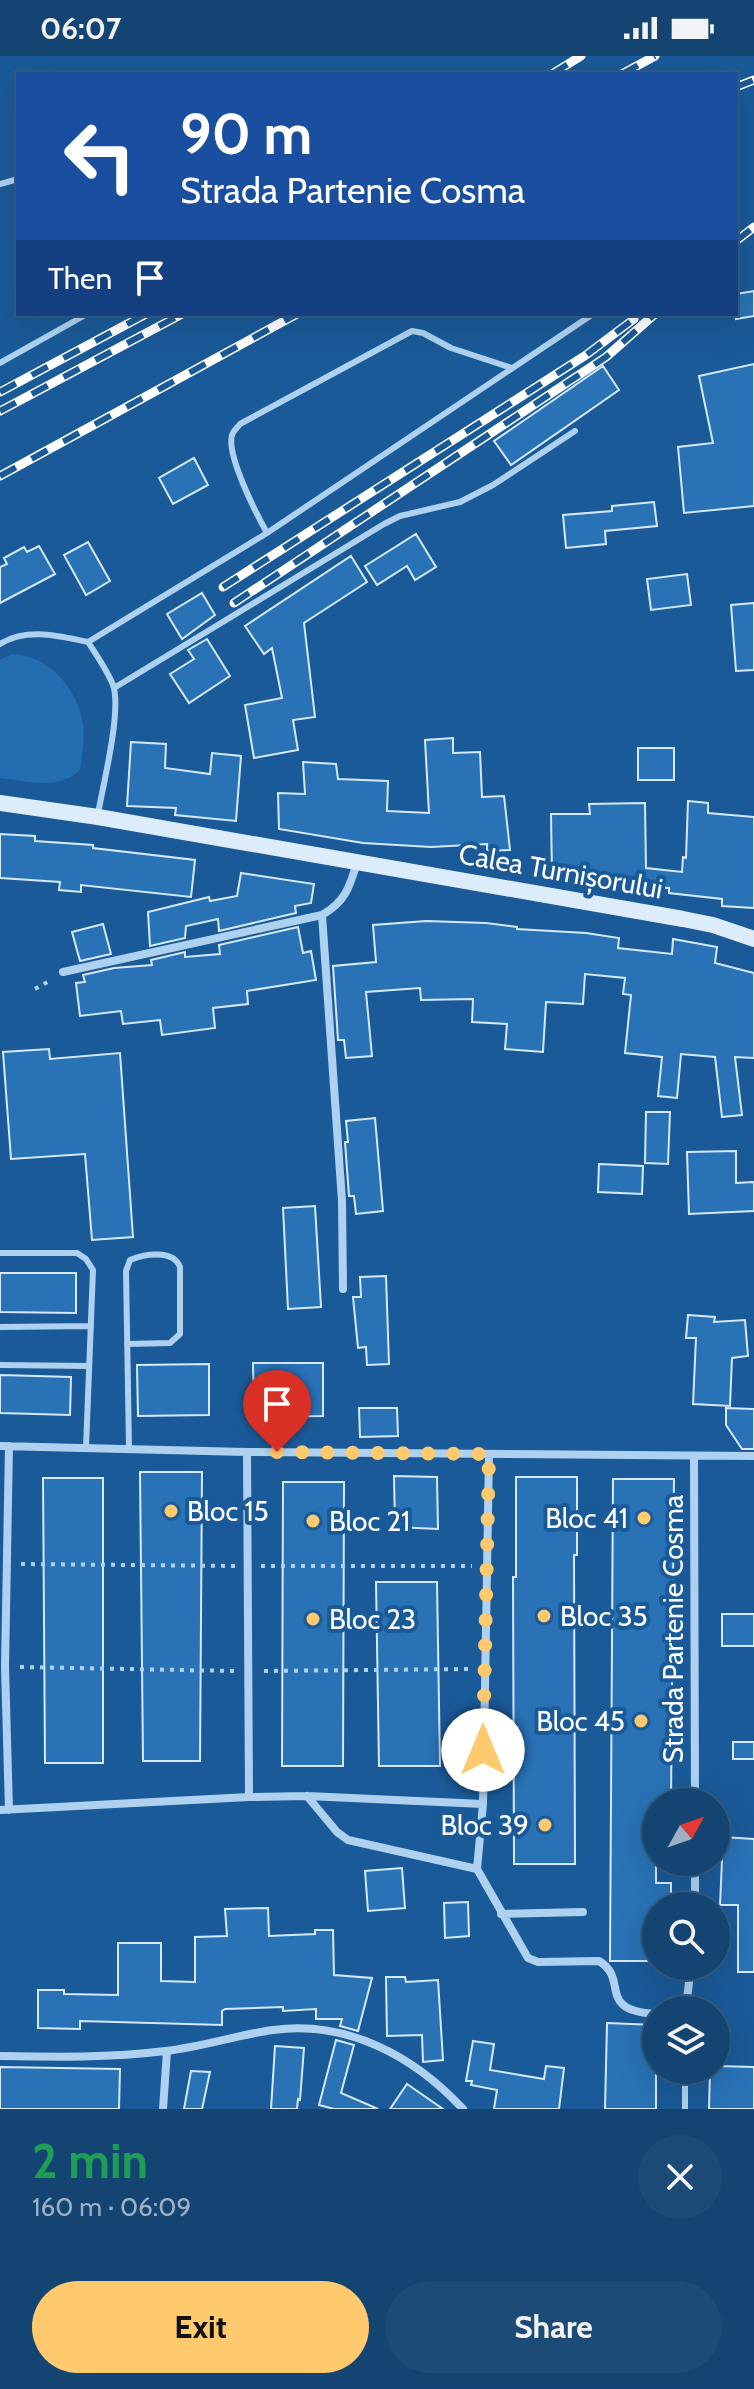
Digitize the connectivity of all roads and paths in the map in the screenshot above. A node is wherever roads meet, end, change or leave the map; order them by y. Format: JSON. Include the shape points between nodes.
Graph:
{"nodes":[{"id":1,"x":83,"y":316,"type":"edge"},
{"id":2,"x":590,"y":316,"type":"edge"},
{"id":3,"x":0,"y":363,"type":"edge"},
{"id":4,"x":512,"y":368,"type":"junction"},
{"id":5,"x":575,"y":431,"type":"dead end"},
{"id":6,"x":267,"y":533,"type":"junction"},
{"id":7,"x":88,"y":642,"type":"junction"},
{"id":8,"x":0,"y":644,"type":"edge"},
{"id":9,"x":114,"y":688,"type":"junction"},
{"id":10,"x":0,"y":803,"type":"edge"},
{"id":11,"x":98,"y":817,"type":"junction"},
{"id":12,"x":357,"y":862,"type":"junction"},
{"id":13,"x":322,"y":915,"type":"junction"},
{"id":14,"x":754,"y":939,"type":"edge"},
{"id":15,"x":63,"y":972,"type":"dead end"},
{"id":16,"x":0,"y":1253,"type":"edge"},
{"id":17,"x":343,"y":1289,"type":"dead end"},
{"id":18,"x":91,"y":1326,"type":"junction"},
{"id":19,"x":0,"y":1327,"type":"edge"},
{"id":20,"x":127,"y":1344,"type":"junction"},
{"id":21,"x":0,"y":1365,"type":"edge"},
{"id":22,"x":89,"y":1366,"type":"junction"},
{"id":23,"x":4,"y":1446,"type":"edge"},
{"id":24,"x":86,"y":1447,"type":"junction"},
{"id":25,"x":129,"y":1448,"type":"junction"},
{"id":26,"x":247,"y":1452,"type":"junction"},
{"id":27,"x":489,"y":1454,"type":"junction"},
{"id":28,"x":694,"y":1456,"type":"junction"},
{"id":29,"x":754,"y":1456,"type":"edge"},
{"id":30,"x":6,"y":1563,"type":"junction"},
{"id":31,"x":248,"y":1566,"type":"junction"},
{"id":32,"x":486,"y":1566,"type":"junction"},
{"id":33,"x":5,"y":1667,"type":"junction"},
{"id":34,"x":483,"y":1669,"type":"junction"},
{"id":35,"x":249,"y":1671,"type":"junction"},
{"id":36,"x":695,"y":1788,"type":"edge"},
{"id":37,"x":307,"y":1796,"type":"junction"},
{"id":38,"x":249,"y":1797,"type":"junction"},
{"id":39,"x":483,"y":1804,"type":"junction"},
{"id":40,"x":5,"y":1810,"type":"edge"},
{"id":41,"x":477,"y":1869,"type":"junction"},
{"id":42,"x":583,"y":1912,"type":"dead end"},
{"id":43,"x":501,"y":1914,"type":"junction"},
{"id":44,"x":642,"y":2013,"type":"edge"},
{"id":45,"x":167,"y":2051,"type":"junction"},
{"id":46,"x":0,"y":2056,"type":"edge"},
{"id":47,"x":685,"y":2084,"type":"edge"},
{"id":48,"x":163,"y":2109,"type":"edge"},
{"id":49,"x":463,"y":2109,"type":"edge"},
{"id":50,"x":685,"y":2109,"type":"edge"}],
"edges":[{"from":1,"to":3,"type":"lane"},
{"from":2,"to":4,"type":"lane"},
{"from":4,"to":6,"type":"lane"},
{"from":4,"to":6,"type":"lane","via":[[412,331],[240,424],[232,447],[247,496]]},
{"from":5,"to":9,"type":"lane","via":[[460,502],[384,524]]},
{"from":6,"to":7,"type":"lane"},
{"from":7,"to":8,"type":"lane","via":[[44,633]]},
{"from":7,"to":9,"type":"lane"},
{"from":9,"to":11,"type":"lane","via":[[116,709]]},
{"from":10,"to":11,"type":"street","name":"Calea Turnișorului"},
{"from":11,"to":12,"type":"street","name":"Calea Turnișorului"},
{"from":12,"to":13,"type":"street","via":[[348,893]]},
{"from":12,"to":14,"type":"street","name":"Calea Turnișorului","via":[[683,919]]},
{"from":13,"to":15,"type":"street"},
{"from":13,"to":17,"type":"street"},
{"from":16,"to":18,"type":"lane","via":[[77,1253],[86,1259],[93,1270]]},
{"from":18,"to":19,"type":"lane"},
{"from":18,"to":22,"type":"lane"},
{"from":20,"to":20,"type":"lane","via":[[130,1260],[170,1256],[180,1267],[180,1334],[170,1343]]},
{"from":20,"to":25,"type":"lane"},
{"from":21,"to":22,"type":"lane"},
{"from":22,"to":24,"type":"lane"},
{"from":23,"to":24,"type":"street","name":"Strada Partenie Cosma"},
{"from":23,"to":30,"type":"street"},
{"from":24,"to":25,"type":"street","name":"Strada Partenie Cosma"},
{"from":25,"to":26,"type":"street","name":"Strada Partenie Cosma"},
{"from":26,"to":27,"type":"street","name":"Strada Partenie Cosma"},
{"from":26,"to":31,"type":"street"},
{"from":27,"to":28,"type":"street","name":"Strada Partenie Cosma"},
{"from":27,"to":32,"type":"street"},
{"from":28,"to":29,"type":"street","name":"Strada Partenie Cosma"},
{"from":28,"to":36,"type":"street","name":"Strada Partenie Cosma"},
{"from":30,"to":31,"type":"path"},
{"from":30,"to":33,"type":"street"},
{"from":31,"to":32,"type":"path"},
{"from":31,"to":35,"type":"street"},
{"from":32,"to":34,"type":"street"},
{"from":33,"to":35,"type":"path"},
{"from":33,"to":40,"type":"street"},
{"from":34,"to":35,"type":"path"},
{"from":34,"to":39,"type":"street"},
{"from":35,"to":38,"type":"street"},
{"from":37,"to":38,"type":"street"},
{"from":37,"to":39,"type":"street"},
{"from":37,"to":41,"type":"street","via":[[348,1840]]},
{"from":38,"to":40,"type":"street"},
{"from":39,"to":41,"type":"street"},
{"from":41,"to":43,"type":"street"},
{"from":42,"to":43,"type":"street"},
{"from":43,"to":44,"type":"street","via":[[528,1958],[599,1961],[622,2006]]},
{"from":45,"to":46,"type":"street"},
{"from":45,"to":48,"type":"street"},
{"from":45,"to":49,"type":"street","via":[[275,2030],[343,2035],[401,2056]]},
{"from":47,"to":50,"type":"lane"}]}
